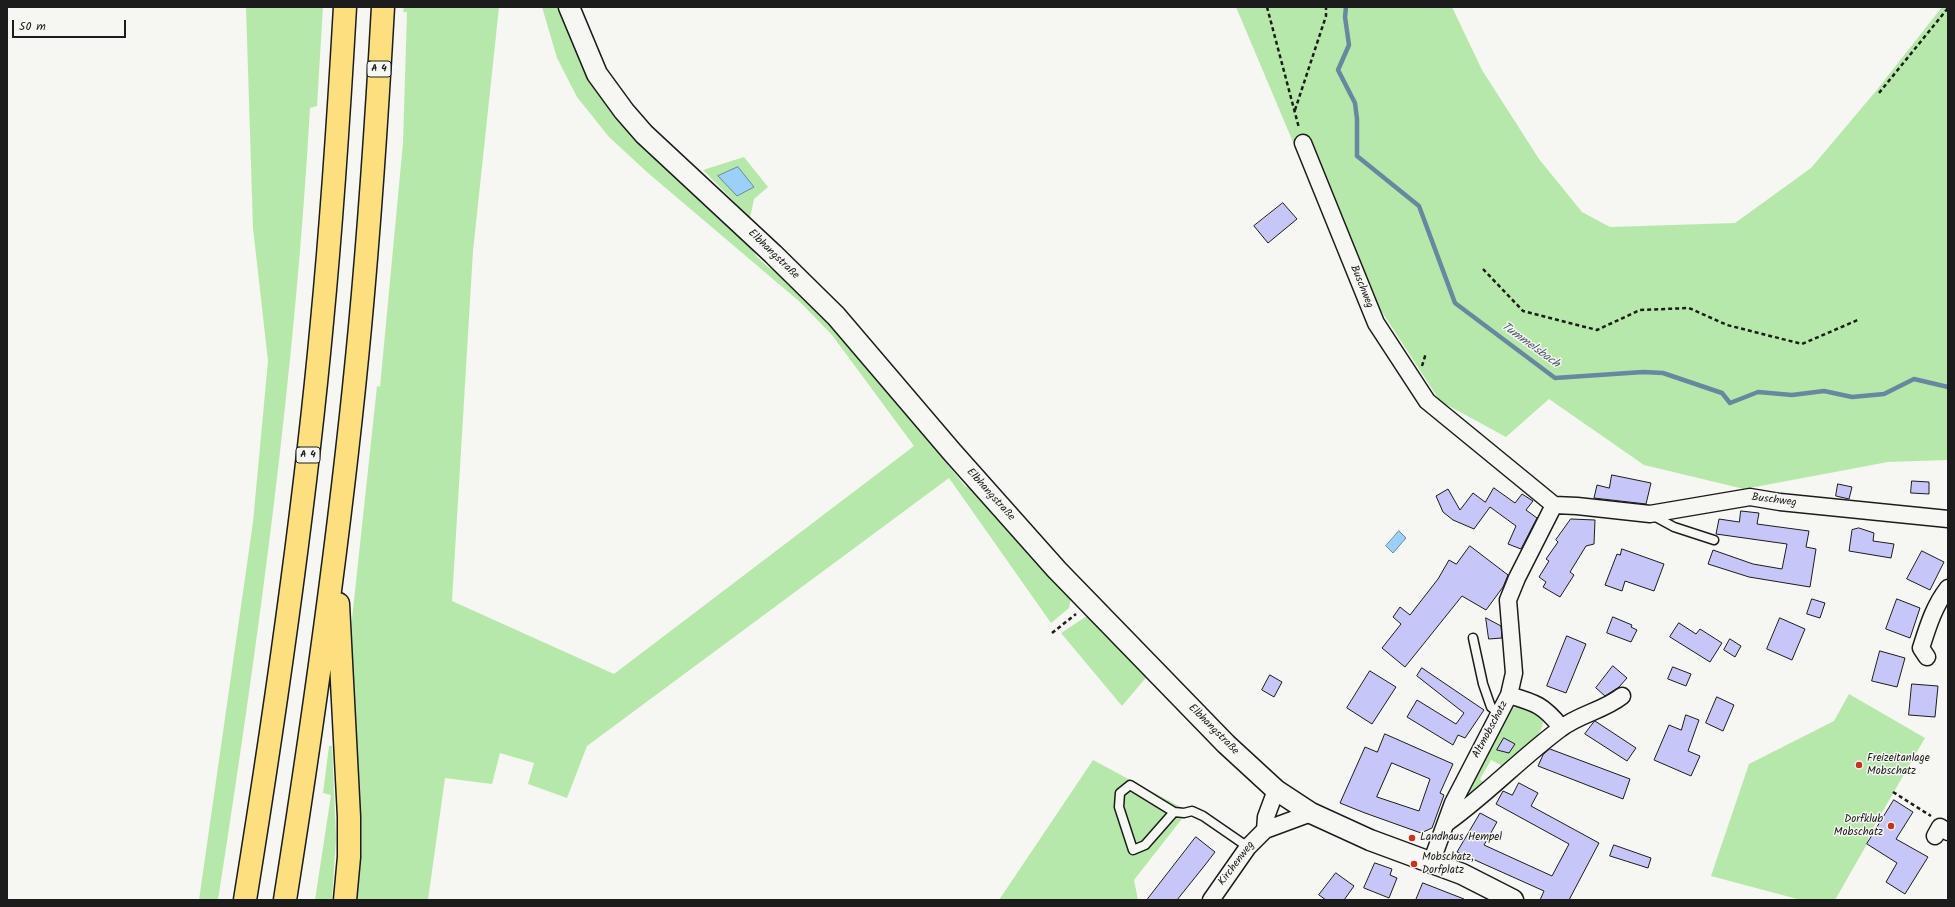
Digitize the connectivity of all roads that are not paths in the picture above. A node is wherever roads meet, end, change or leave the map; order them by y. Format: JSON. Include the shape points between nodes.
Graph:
{"nodes":[{"id":1,"x":345,"y":7,"type":"edge"},
{"id":2,"x":383,"y":7,"type":"edge"},
{"id":3,"x":569,"y":7,"type":"edge"},
{"id":4,"x":1303,"y":143,"type":"road end"},
{"id":5,"x":1554,"y":505,"type":"junction"},
{"id":6,"x":1650,"y":514,"type":"junction"},
{"id":7,"x":1948,"y":519,"type":"edge"},
{"id":8,"x":1714,"y":540,"type":"dead end"},
{"id":9,"x":335,"y":555,"type":"junction"},
{"id":10,"x":1948,"y":588,"type":"edge"},
{"id":11,"x":1473,"y":638,"type":"dead end"},
{"id":12,"x":1927,"y":657,"type":"dead end"},
{"id":13,"x":1509,"y":695,"type":"junction"},
{"id":14,"x":1622,"y":696,"type":"dead end"},
{"id":15,"x":1499,"y":713,"type":"junction"},
{"id":16,"x":1561,"y":727,"type":"junction"},
{"id":17,"x":1276,"y":790,"type":"junction"},
{"id":18,"x":1174,"y":812,"type":"junction"},
{"id":19,"x":1311,"y":813,"type":"junction"},
{"id":20,"x":1448,"y":822,"type":"junction"},
{"id":21,"x":1265,"y":830,"type":"junction"},
{"id":22,"x":1248,"y":848,"type":"junction"},
{"id":23,"x":1431,"y":862,"type":"junction"},
{"id":24,"x":1494,"y":894,"type":"edge"},
{"id":25,"x":245,"y":900,"type":"edge"},
{"id":26,"x":285,"y":900,"type":"edge"},
{"id":27,"x":345,"y":900,"type":"edge"},
{"id":28,"x":1211,"y":900,"type":"edge"},
{"id":29,"x":1513,"y":900,"type":"edge"}],
"edges":[{"from":1,"to":25,"type":"highway","number":"A 4","via":[[323,314],[301,513],[264,783]]},
{"from":2,"to":9,"type":"highway","number":"A 4","via":[[360,328]]},
{"from":3,"to":17,"type":"street","name":"Elbhangstraße","via":[[597,74],[644,134],[836,316],[952,452],[1088,603],[1226,744]]},
{"from":4,"to":5,"type":"street","name":"Buschweg","via":[[1376,323],[1427,401]]},
{"from":5,"to":6,"type":"street","name":"Buschweg"},
{"from":5,"to":13,"type":"street","via":[[1508,600],[1514,673]]},
{"from":6,"to":7,"type":"street","name":"Buschweg","via":[[1750,497]]},
{"from":6,"to":8,"type":"lane","via":[[1674,528]]},
{"from":9,"to":26,"type":"highway","number":"A 4"},
{"from":9,"to":27,"type":"highway","via":[[349,817]]},
{"from":10,"to":12,"type":"street","via":[[1939,599],[1927,628],[1921,648]]},
{"from":11,"to":15,"type":"lane","via":[[1483,684],[1491,707]]},
{"from":13,"to":15,"type":"street","name":"Altmobschatz"},
{"from":13,"to":16,"type":"street","name":"Altmobschatz","via":[[1545,708]]},
{"from":14,"to":16,"type":"street"},
{"from":15,"to":20,"type":"street","name":"Altmobschatz","via":[[1453,804]]},
{"from":16,"to":20,"type":"street","via":[[1467,809]]},
{"from":17,"to":19,"type":"street","name":"Elbhangstraße"},
{"from":17,"to":21,"type":"street","via":[[1266,817]]},
{"from":18,"to":18,"type":"lane","via":[[1130,784],[1120,793],[1119,807],[1133,850],[1146,845]]},
{"from":18,"to":22,"type":"lane","via":[[1192,811],[1203,816]]},
{"from":19,"to":21,"type":"street","name":"Kirchenweg"},
{"from":19,"to":23,"type":"street","name":"Elbhangstraße","via":[[1370,840]]},
{"from":20,"to":23,"type":"street","name":"Altmobschatz"},
{"from":21,"to":22,"type":"street","name":"Kirchenweg"},
{"from":22,"to":28,"type":"street","name":"Kirchenweg"},
{"from":23,"to":24,"type":"street","name":"Elbhangstraße"},
{"from":24,"to":29,"type":"street","name":"Elbhangstraße"}]}
